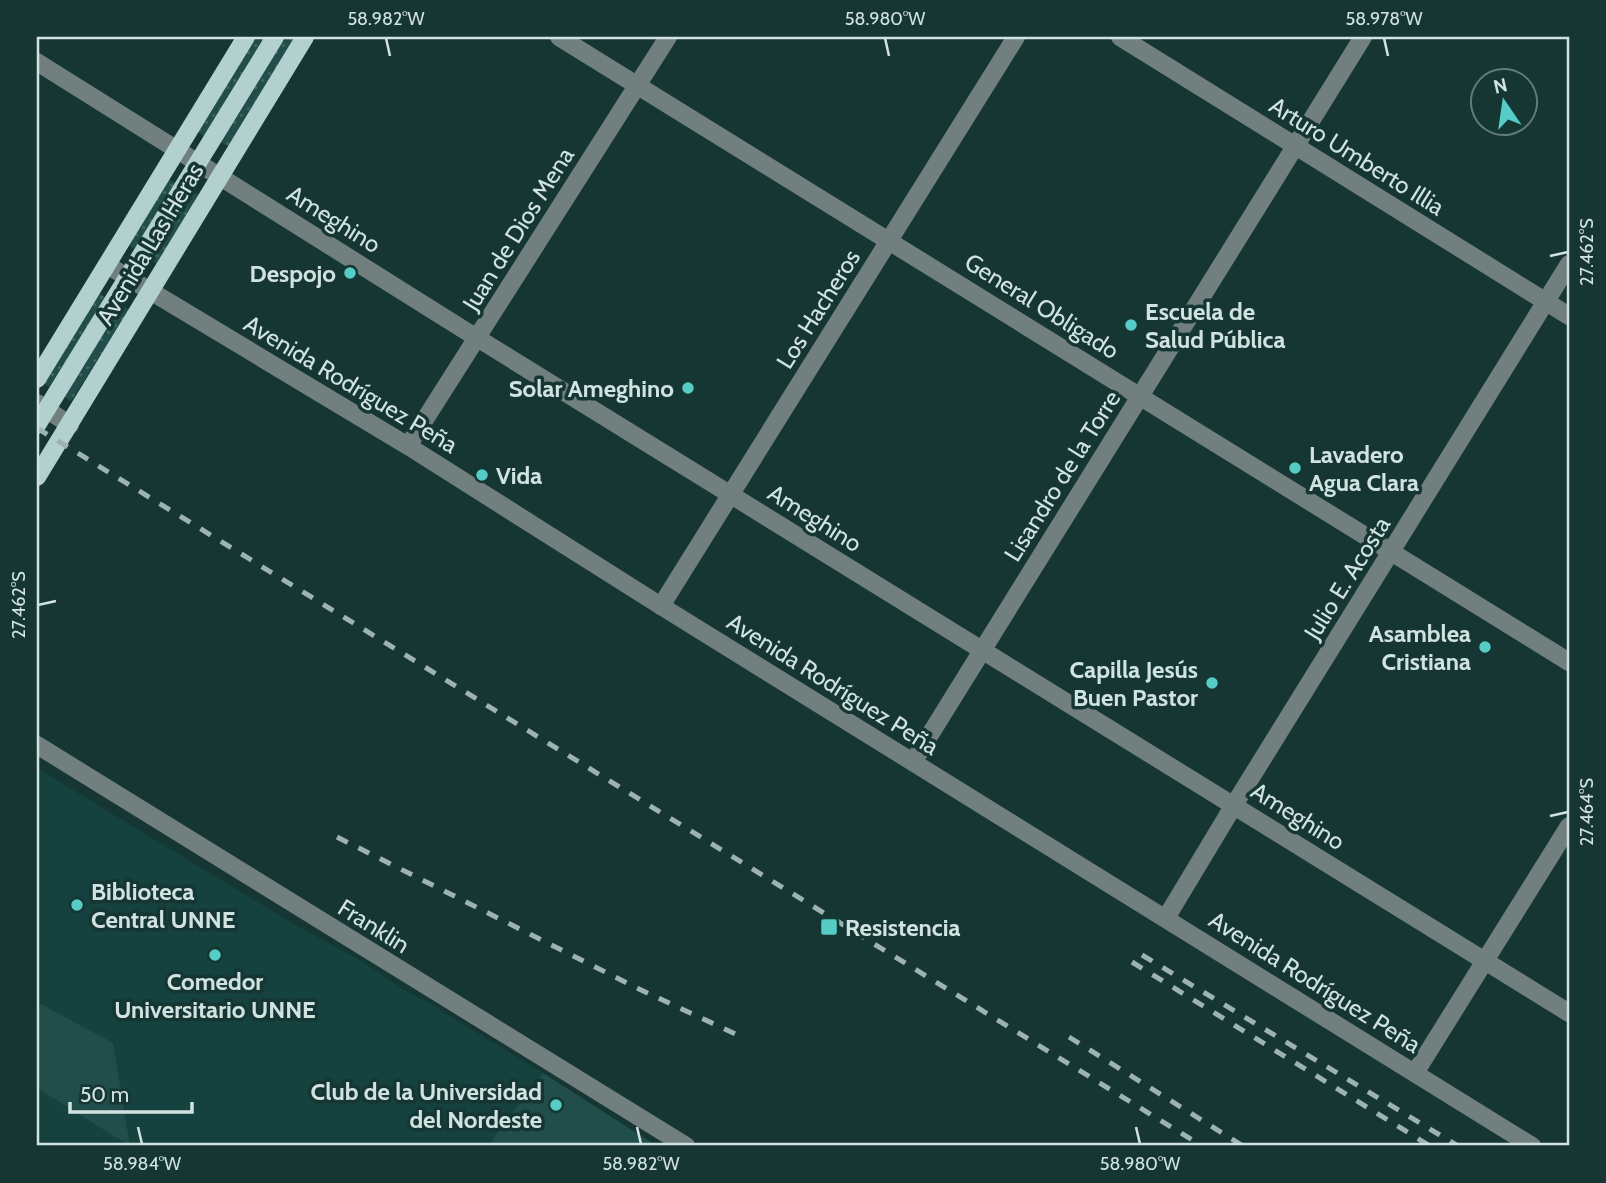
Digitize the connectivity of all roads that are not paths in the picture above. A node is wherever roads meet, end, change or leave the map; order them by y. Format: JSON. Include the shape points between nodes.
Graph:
{"nodes":[{"id":1,"x":246,"y":37,"type":"edge"},
{"id":2,"x":275,"y":37,"type":"edge"},
{"id":3,"x":305,"y":37,"type":"edge"},
{"id":4,"x":559,"y":37,"type":"edge"},
{"id":5,"x":668,"y":37,"type":"edge"},
{"id":6,"x":1016,"y":37,"type":"edge"},
{"id":7,"x":1120,"y":37,"type":"edge"},
{"id":8,"x":1363,"y":37,"type":"edge"},
{"id":9,"x":37,"y":62,"type":"edge"},
{"id":10,"x":638,"y":85,"type":"junction"},
{"id":11,"x":1295,"y":146,"type":"junction"},
{"id":12,"x":178,"y":151,"type":"junction"},
{"id":13,"x":196,"y":162,"type":"junction"},
{"id":14,"x":221,"y":176,"type":"junction"},
{"id":15,"x":889,"y":241,"type":"junction"},
{"id":16,"x":1569,"y":264,"type":"edge"},
{"id":17,"x":107,"y":265,"type":"junction"},
{"id":18,"x":126,"y":278,"type":"junction"},
{"id":19,"x":150,"y":292,"type":"junction"},
{"id":20,"x":1546,"y":302,"type":"junction"},
{"id":21,"x":1569,"y":316,"type":"edge"},
{"id":22,"x":478,"y":338,"type":"junction"},
{"id":23,"x":37,"y":379,"type":"edge"},
{"id":24,"x":1141,"y":397,"type":"junction"},
{"id":25,"x":41,"y":406,"type":"edge"},
{"id":26,"x":37,"y":425,"type":"edge"},
{"id":27,"x":70,"y":425,"type":"junction"},
{"id":28,"x":408,"y":446,"type":"junction"},
{"id":29,"x":37,"y":477,"type":"edge"},
{"id":30,"x":732,"y":494,"type":"junction"},
{"id":31,"x":1392,"y":552,"type":"junction"},
{"id":32,"x":661,"y":606,"type":"junction"},
{"id":33,"x":982,"y":651,"type":"junction"},
{"id":34,"x":1569,"y":662,"type":"edge"},
{"id":35,"x":37,"y":745,"type":"edge"},
{"id":36,"x":913,"y":762,"type":"junction"},
{"id":37,"x":1234,"y":804,"type":"junction"},
{"id":38,"x":1569,"y":826,"type":"edge"},
{"id":39,"x":1166,"y":918,"type":"junction"},
{"id":40,"x":1484,"y":960,"type":"junction"},
{"id":41,"x":1569,"y":1013,"type":"edge"},
{"id":42,"x":1415,"y":1073,"type":"junction"},
{"id":43,"x":686,"y":1146,"type":"edge"},
{"id":44,"x":1532,"y":1146,"type":"edge"}],
"edges":[{"from":1,"to":12,"type":"main road","name":"Avenida Las Heras"},
{"from":2,"to":13,"type":"main road","name":"Avenida Las Heras"},
{"from":3,"to":14,"type":"main road","name":"Avenida Las Heras"},
{"from":4,"to":10,"type":"street","name":"General Obligado"},
{"from":5,"to":10,"type":"street","name":"Juan de Dios Mena"},
{"from":6,"to":15,"type":"street","name":"Los Hacheros"},
{"from":7,"to":11,"type":"street","name":"Arturo Umberto Illia"},
{"from":8,"to":11,"type":"street","name":"Lisandro de la Torre"},
{"from":9,"to":12,"type":"street","name":"Ameghino"},
{"from":10,"to":15,"type":"street","name":"General Obligado"},
{"from":10,"to":22,"type":"street","name":"Juan de Dios Mena"},
{"from":11,"to":20,"type":"street","name":"Arturo Umberto Illia"},
{"from":11,"to":24,"type":"street","name":"Lisandro de la Torre"},
{"from":12,"to":13,"type":"street","name":"Ameghino"},
{"from":12,"to":17,"type":"main road","name":"Avenida Las Heras"},
{"from":13,"to":14,"type":"street","name":"Ameghino"},
{"from":13,"to":18,"type":"main road","name":"Avenida Las Heras"},
{"from":14,"to":19,"type":"main road","name":"Avenida Las Heras"},
{"from":14,"to":22,"type":"street","name":"Ameghino"},
{"from":15,"to":24,"type":"street","name":"General Obligado"},
{"from":15,"to":30,"type":"street","name":"Los Hacheros"},
{"from":16,"to":20,"type":"street","name":"Julio E. Acosta"},
{"from":17,"to":18,"type":"street","name":"Avenida Rodríguez Peña"},
{"from":17,"to":23,"type":"main road","name":"Avenida Las Heras"},
{"from":18,"to":19,"type":"street","name":"Avenida Rodríguez Peña"},
{"from":18,"to":25,"type":"main road","name":"Avenida Las Heras"},
{"from":19,"to":27,"type":"main road","name":"Avenida Las Heras"},
{"from":19,"to":28,"type":"street","name":"Avenida Rodríguez Peña"},
{"from":20,"to":21,"type":"street","name":"Arturo Umberto Illia"},
{"from":20,"to":31,"type":"street","name":"Julio E. Acosta"},
{"from":22,"to":28,"type":"street","name":"Juan de Dios Mena"},
{"from":22,"to":30,"type":"street","name":"Ameghino"},
{"from":24,"to":31,"type":"street","name":"General Obligado"},
{"from":24,"to":33,"type":"street","name":"Lisandro de la Torre"},
{"from":25,"to":26,"type":"main road","name":"Avenida Las Heras"},
{"from":25,"to":27,"type":"street"},
{"from":27,"to":29,"type":"main road","name":"Avenida Las Heras"},
{"from":28,"to":32,"type":"street","name":"Avenida Rodríguez Peña"},
{"from":30,"to":32,"type":"street","name":"Los Hacheros"},
{"from":30,"to":33,"type":"street","name":"Ameghino"},
{"from":31,"to":34,"type":"street","name":"General Obligado"},
{"from":31,"to":37,"type":"street","name":"Julio E. Acosta"},
{"from":32,"to":36,"type":"street","name":"Avenida Rodríguez Peña"},
{"from":33,"to":36,"type":"street","name":"Lisandro de la Torre"},
{"from":33,"to":37,"type":"street","name":"Ameghino"},
{"from":35,"to":43,"type":"street","name":"Franklin"},
{"from":36,"to":39,"type":"street","name":"Avenida Rodríguez Peña"},
{"from":37,"to":39,"type":"street","name":"Julio E. Acosta"},
{"from":37,"to":40,"type":"street","name":"Ameghino"},
{"from":38,"to":40,"type":"street"},
{"from":39,"to":42,"type":"street","name":"Avenida Rodríguez Peña"},
{"from":40,"to":41,"type":"street","name":"Ameghino"},
{"from":40,"to":42,"type":"street"},
{"from":42,"to":44,"type":"street","name":"Avenida Rodríguez Peña"}]}
